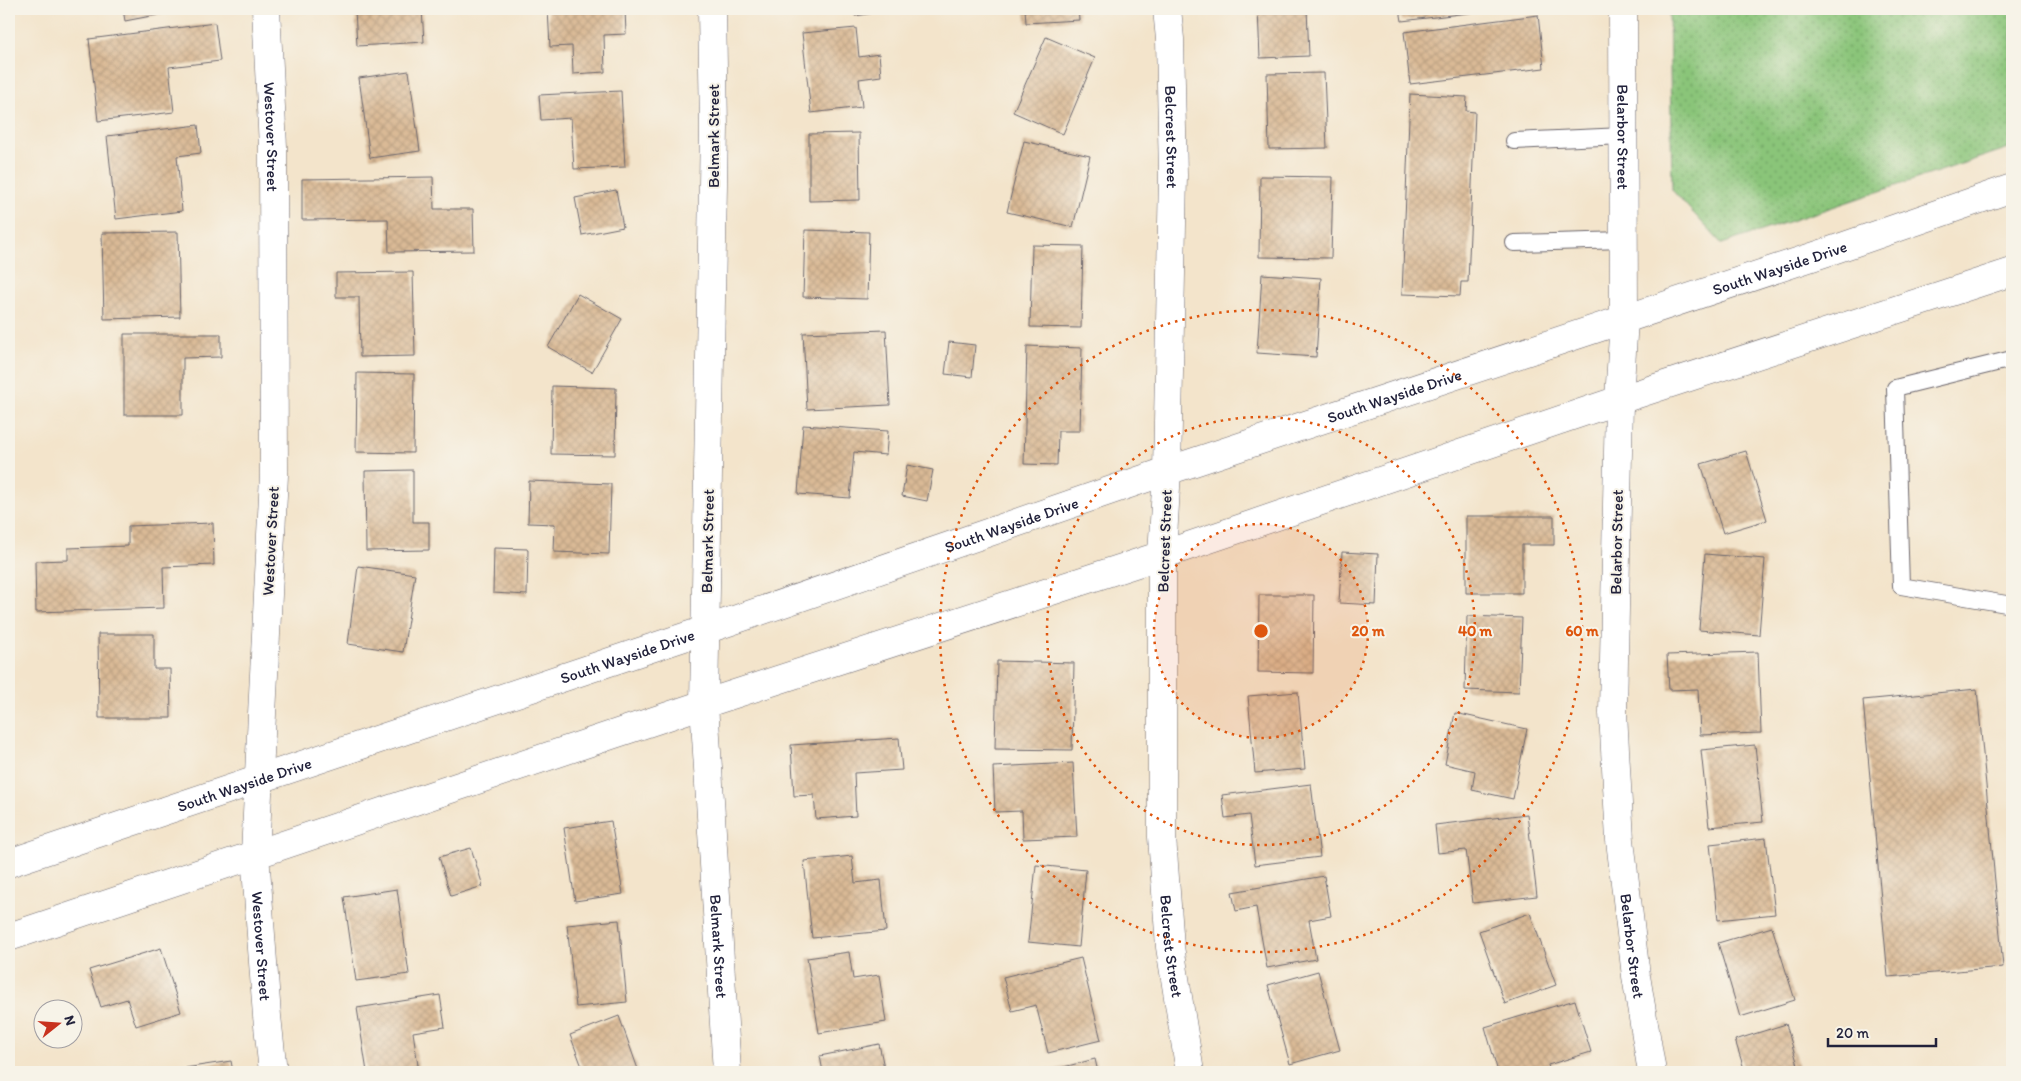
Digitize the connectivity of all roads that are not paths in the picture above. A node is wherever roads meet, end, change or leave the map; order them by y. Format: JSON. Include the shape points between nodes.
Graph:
{"nodes":[{"id":1,"x":266,"y":9,"type":"edge"},
{"id":2,"x":712,"y":9,"type":"edge"},
{"id":3,"x":1167,"y":9,"type":"edge"},
{"id":4,"x":1623,"y":9,"type":"edge"},
{"id":5,"x":1624,"y":136,"type":"junction"},
{"id":6,"x":1514,"y":141,"type":"dead end"},
{"id":7,"x":2012,"y":188,"type":"edge"},
{"id":8,"x":1624,"y":240,"type":"junction"},
{"id":9,"x":1514,"y":243,"type":"dead end"},
{"id":10,"x":2011,"y":277,"type":"edge"},
{"id":11,"x":1624,"y":320,"type":"junction"},
{"id":12,"x":2012,"y":359,"type":"edge"},
{"id":13,"x":1619,"y":400,"type":"junction"},
{"id":14,"x":1167,"y":471,"type":"junction"},
{"id":15,"x":1162,"y":554,"type":"junction"},
{"id":16,"x":2012,"y":604,"type":"edge"},
{"id":17,"x":706,"y":630,"type":"junction"},
{"id":18,"x":704,"y":704,"type":"junction"},
{"id":19,"x":258,"y":780,"type":"junction"},
{"id":20,"x":255,"y":854,"type":"junction"},
{"id":21,"x":9,"y":863,"type":"edge"},
{"id":22,"x":9,"y":937,"type":"edge"},
{"id":23,"x":273,"y":1072,"type":"edge"},
{"id":24,"x":728,"y":1072,"type":"edge"},
{"id":25,"x":1190,"y":1072,"type":"edge"},
{"id":26,"x":1652,"y":1072,"type":"edge"}],
"edges":[{"from":1,"to":19,"type":"street","name":"Westover Street","via":[[273,147],[274,475]]},
{"from":2,"to":17,"type":"street","name":"Belmark Street","via":[[714,127]]},
{"from":3,"to":14,"type":"street","name":"Belcrest Street","via":[[1173,175]]},
{"from":4,"to":5,"type":"street","name":"Belarbor Street"},
{"from":5,"to":6,"type":"lane"},
{"from":5,"to":8,"type":"street","name":"Belarbor Street"},
{"from":7,"to":11,"type":"street","name":"South Wayside Drive"},
{"from":8,"to":9,"type":"lane"},
{"from":8,"to":11,"type":"street","name":"Belarbor Street"},
{"from":10,"to":13,"type":"street"},
{"from":11,"to":13,"type":"street","name":"Belarbor Street"},
{"from":11,"to":14,"type":"street","name":"South Wayside Drive"},
{"from":12,"to":16,"type":"lane","via":[[1895,388],[1901,586]]},
{"from":13,"to":15,"type":"street"},
{"from":13,"to":26,"type":"street","name":"Belarbor Street","via":[[1613,713],[1620,840],[1636,976]]},
{"from":14,"to":15,"type":"street","name":"Belcrest Street"},
{"from":14,"to":17,"type":"street","name":"South Wayside Drive"},
{"from":15,"to":18,"type":"street"},
{"from":15,"to":25,"type":"street","name":"Belcrest Street","via":[[1162,837],[1170,947]]},
{"from":17,"to":18,"type":"street","name":"Belmark Street"},
{"from":17,"to":19,"type":"street","name":"South Wayside Drive"},
{"from":18,"to":20,"type":"street"},
{"from":18,"to":24,"type":"street","name":"Belmark Street"},
{"from":19,"to":20,"type":"street","name":"Westover Street"},
{"from":19,"to":21,"type":"street","name":"South Wayside Drive"},
{"from":20,"to":22,"type":"street"},
{"from":20,"to":23,"type":"street","name":"Westover Street"}]}
